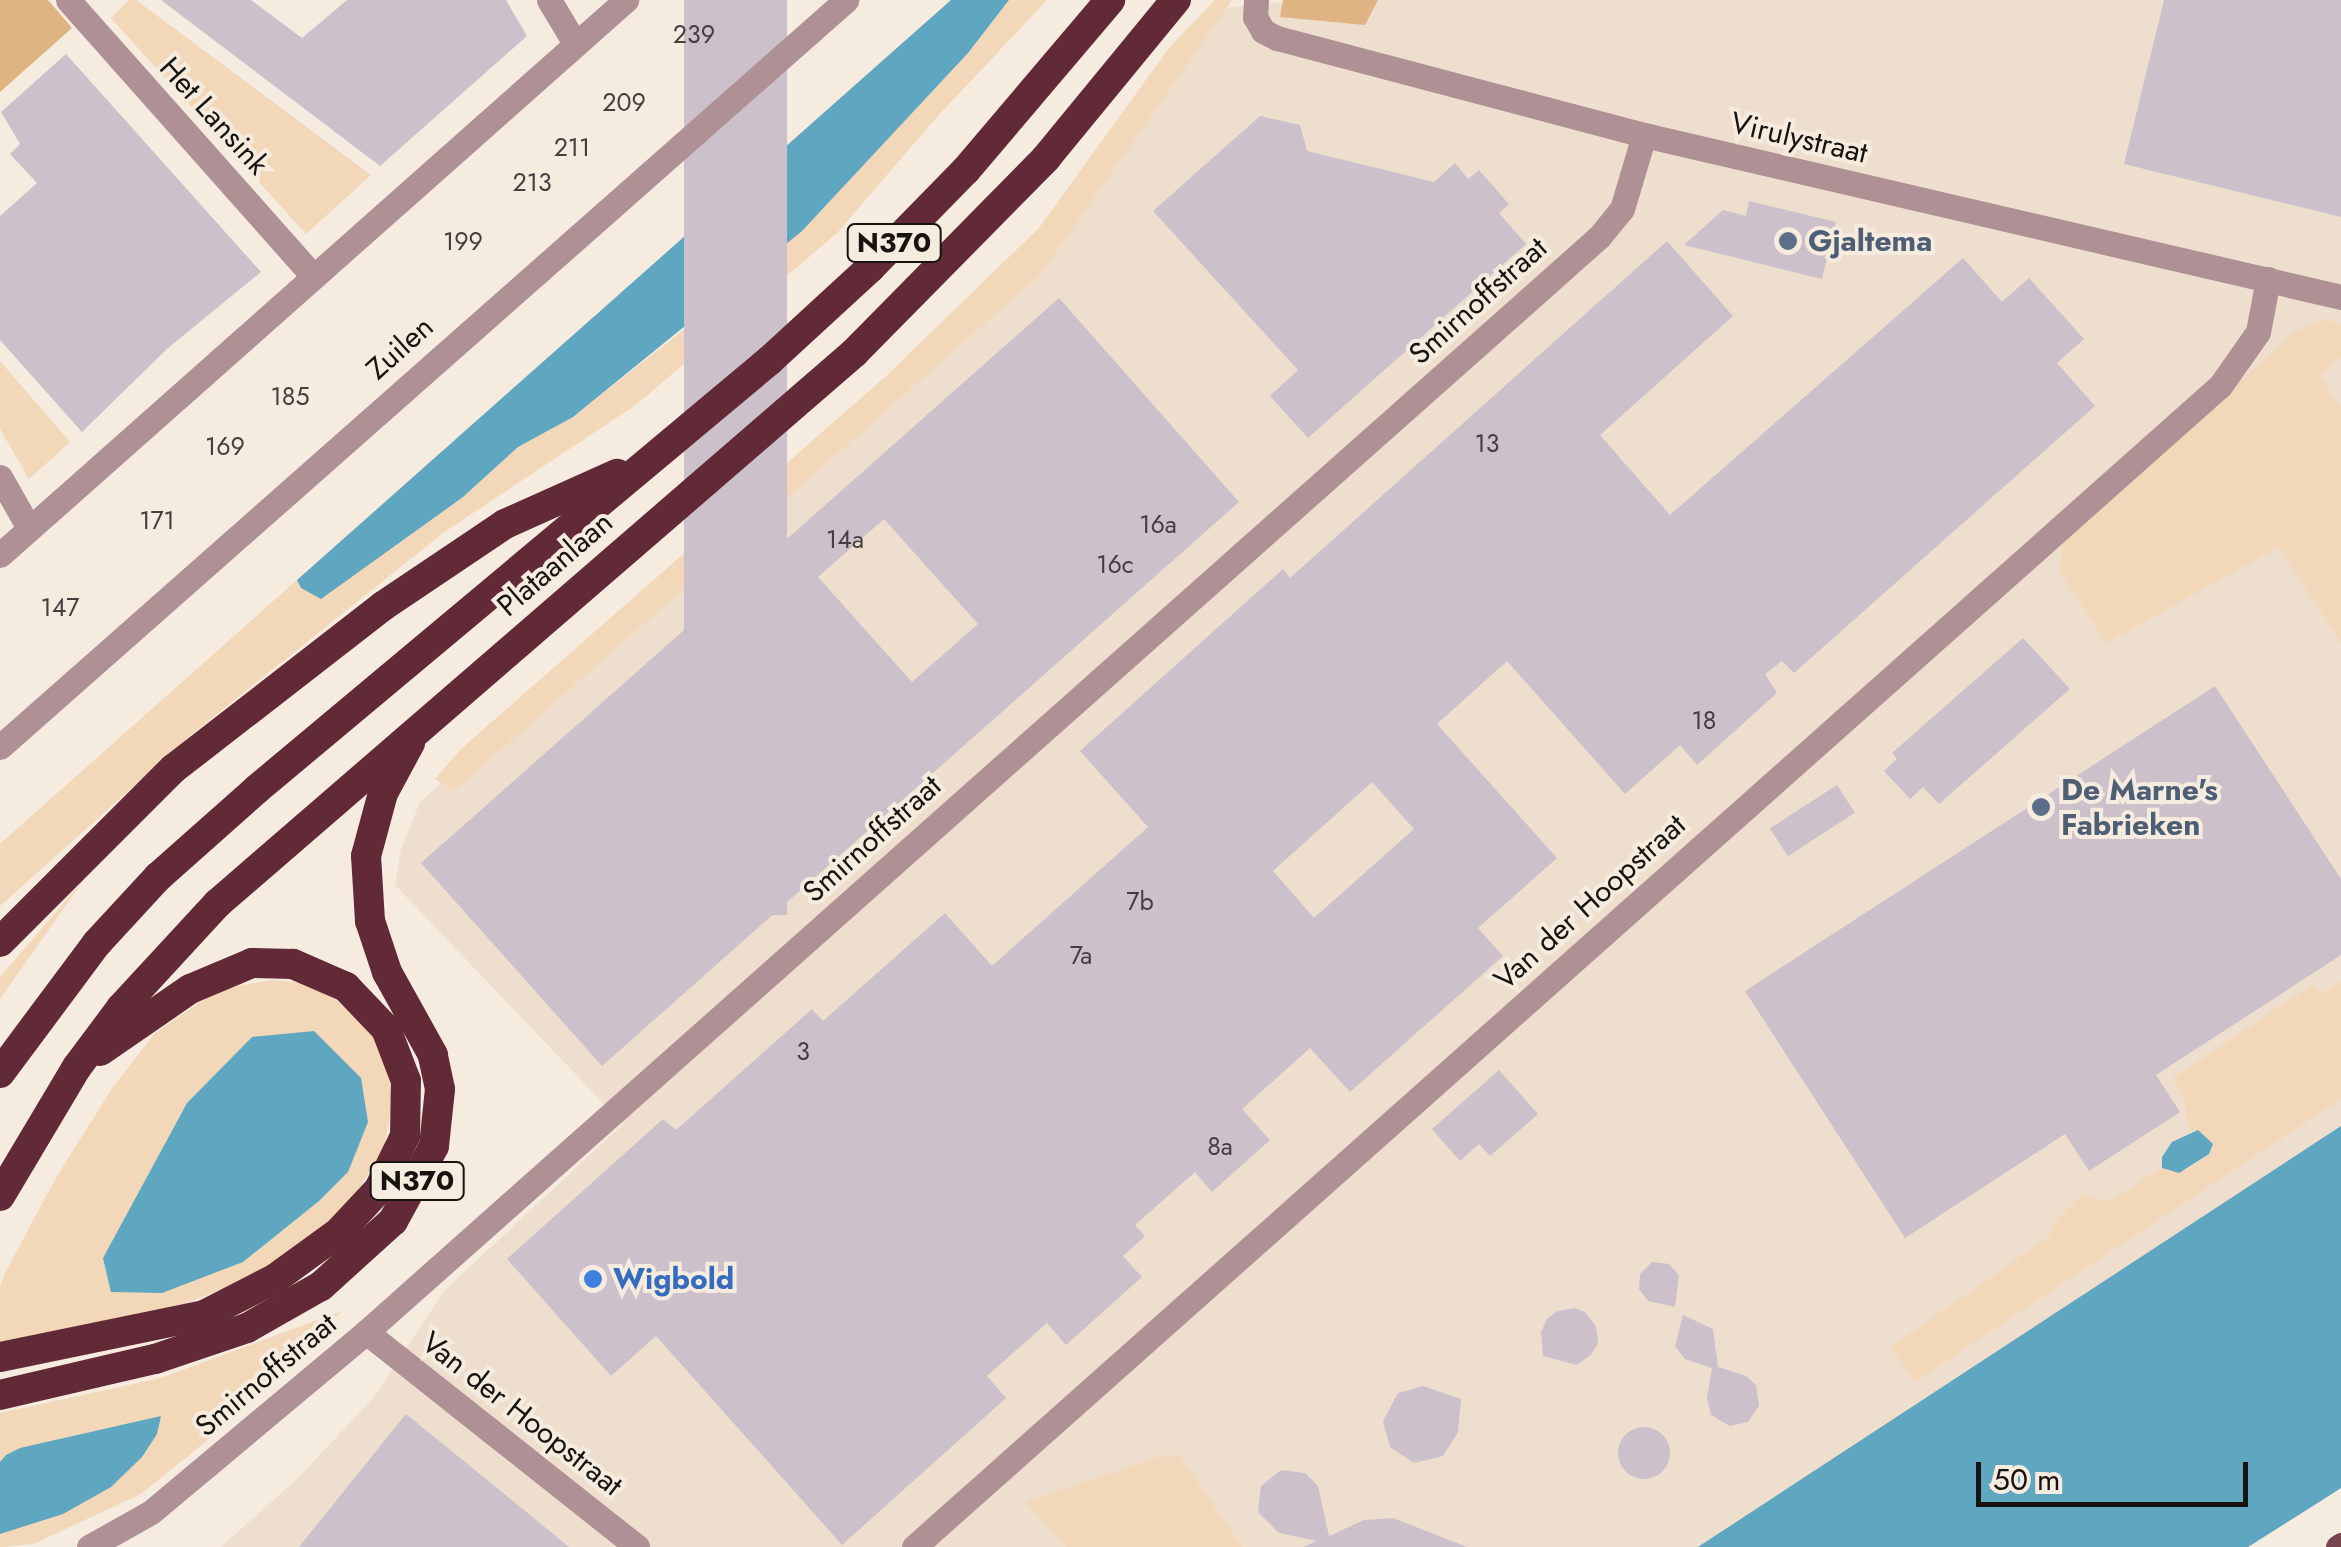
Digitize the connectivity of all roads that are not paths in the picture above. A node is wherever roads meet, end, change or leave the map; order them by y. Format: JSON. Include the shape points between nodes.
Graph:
{"nodes":[{"id":1,"x":68,"y":0,"type":"edge"},
{"id":2,"x":549,"y":0,"type":"edge"},
{"id":3,"x":626,"y":0,"type":"edge"},
{"id":4,"x":846,"y":0,"type":"edge"},
{"id":5,"x":1110,"y":0,"type":"edge"},
{"id":6,"x":1176,"y":0,"type":"edge"},
{"id":7,"x":1256,"y":8,"type":"edge"},
{"id":8,"x":576,"y":45,"type":"junction"},
{"id":9,"x":1644,"y":135,"type":"junction"},
{"id":10,"x":312,"y":274,"type":"junction"},
{"id":11,"x":2268,"y":279,"type":"junction"},
{"id":12,"x":2341,"y":297,"type":"edge"},
{"id":13,"x":652,"y":459,"type":"junction"},
{"id":14,"x":0,"y":478,"type":"edge"},
{"id":15,"x":29,"y":528,"type":"junction"},
{"id":16,"x":0,"y":555,"type":"edge"},
{"id":17,"x":418,"y":728,"type":"junction"},
{"id":18,"x":0,"y":747,"type":"edge"},
{"id":19,"x":0,"y":942,"type":"edge"},
{"id":20,"x":77,"y":1067,"type":"junction"},
{"id":21,"x":0,"y":1073,"type":"edge"},
{"id":22,"x":0,"y":1196,"type":"edge"},
{"id":23,"x":366,"y":1332,"type":"junction"},
{"id":24,"x":0,"y":1357,"type":"edge"},
{"id":25,"x":0,"y":1395,"type":"edge"},
{"id":26,"x":90,"y":1547,"type":"edge"},
{"id":27,"x":637,"y":1547,"type":"edge"},
{"id":28,"x":914,"y":1547,"type":"edge"}],
"edges":[{"from":1,"to":10,"type":"street","name":"Het Lansink"},
{"from":2,"to":8,"type":"street"},
{"from":3,"to":8,"type":"street"},
{"from":4,"to":18,"type":"street","name":"Zuilen"},
{"from":5,"to":13,"type":"highway","name":"Plataanlaan","number":"N370","via":[[966,170],[870,268]]},
{"from":6,"to":17,"type":"highway","name":"Plataanlaan","number":"N370","via":[[1046,158],[907,303]]},
{"from":7,"to":9,"type":"street","name":"Virulystraat","via":[[1263,31],[1277,38]]},
{"from":8,"to":10,"type":"street"},
{"from":9,"to":11,"type":"street","name":"Virulystraat"},
{"from":9,"to":23,"type":"street","name":"Smirnoffstraat","via":[[1622,209],[1599,237]]},
{"from":10,"to":15,"type":"street"},
{"from":11,"to":12,"type":"street","name":"Virulystraat"},
{"from":11,"to":28,"type":"street","name":"Van der Hoopstraat","via":[[2258,332],[2220,386]]},
{"from":13,"to":19,"type":"highway","number":"N370","via":[[504,524],[382,606],[173,768]]},
{"from":13,"to":21,"type":"highway","name":"Plataanlaan","number":"N370","via":[[158,877],[97,943]]},
{"from":14,"to":15,"type":"street"},
{"from":15,"to":16,"type":"street"},
{"from":17,"to":20,"type":"highway","name":"Plataanlaan","number":"N370","via":[[218,904],[121,1008]]},
{"from":17,"to":25,"type":"highway","number":"N370","via":[[383,793],[366,856],[370,922],[388,972],[433,1054],[440,1089],[434,1146],[393,1220],[320,1286],[247,1328],[156,1359]]},
{"from":20,"to":22,"type":"highway","name":"Plataanlaan","number":"N370"},
{"from":20,"to":24,"type":"highway","number":"N370","via":[[190,989],[252,963],[293,964],[346,987],[386,1030],[406,1081],[405,1136],[379,1188],[338,1233],[276,1278],[204,1315]]},
{"from":23,"to":26,"type":"street","name":"Smirnoffstraat","via":[[151,1512]]},
{"from":23,"to":27,"type":"street","name":"Van der Hoopstraat"}]}
